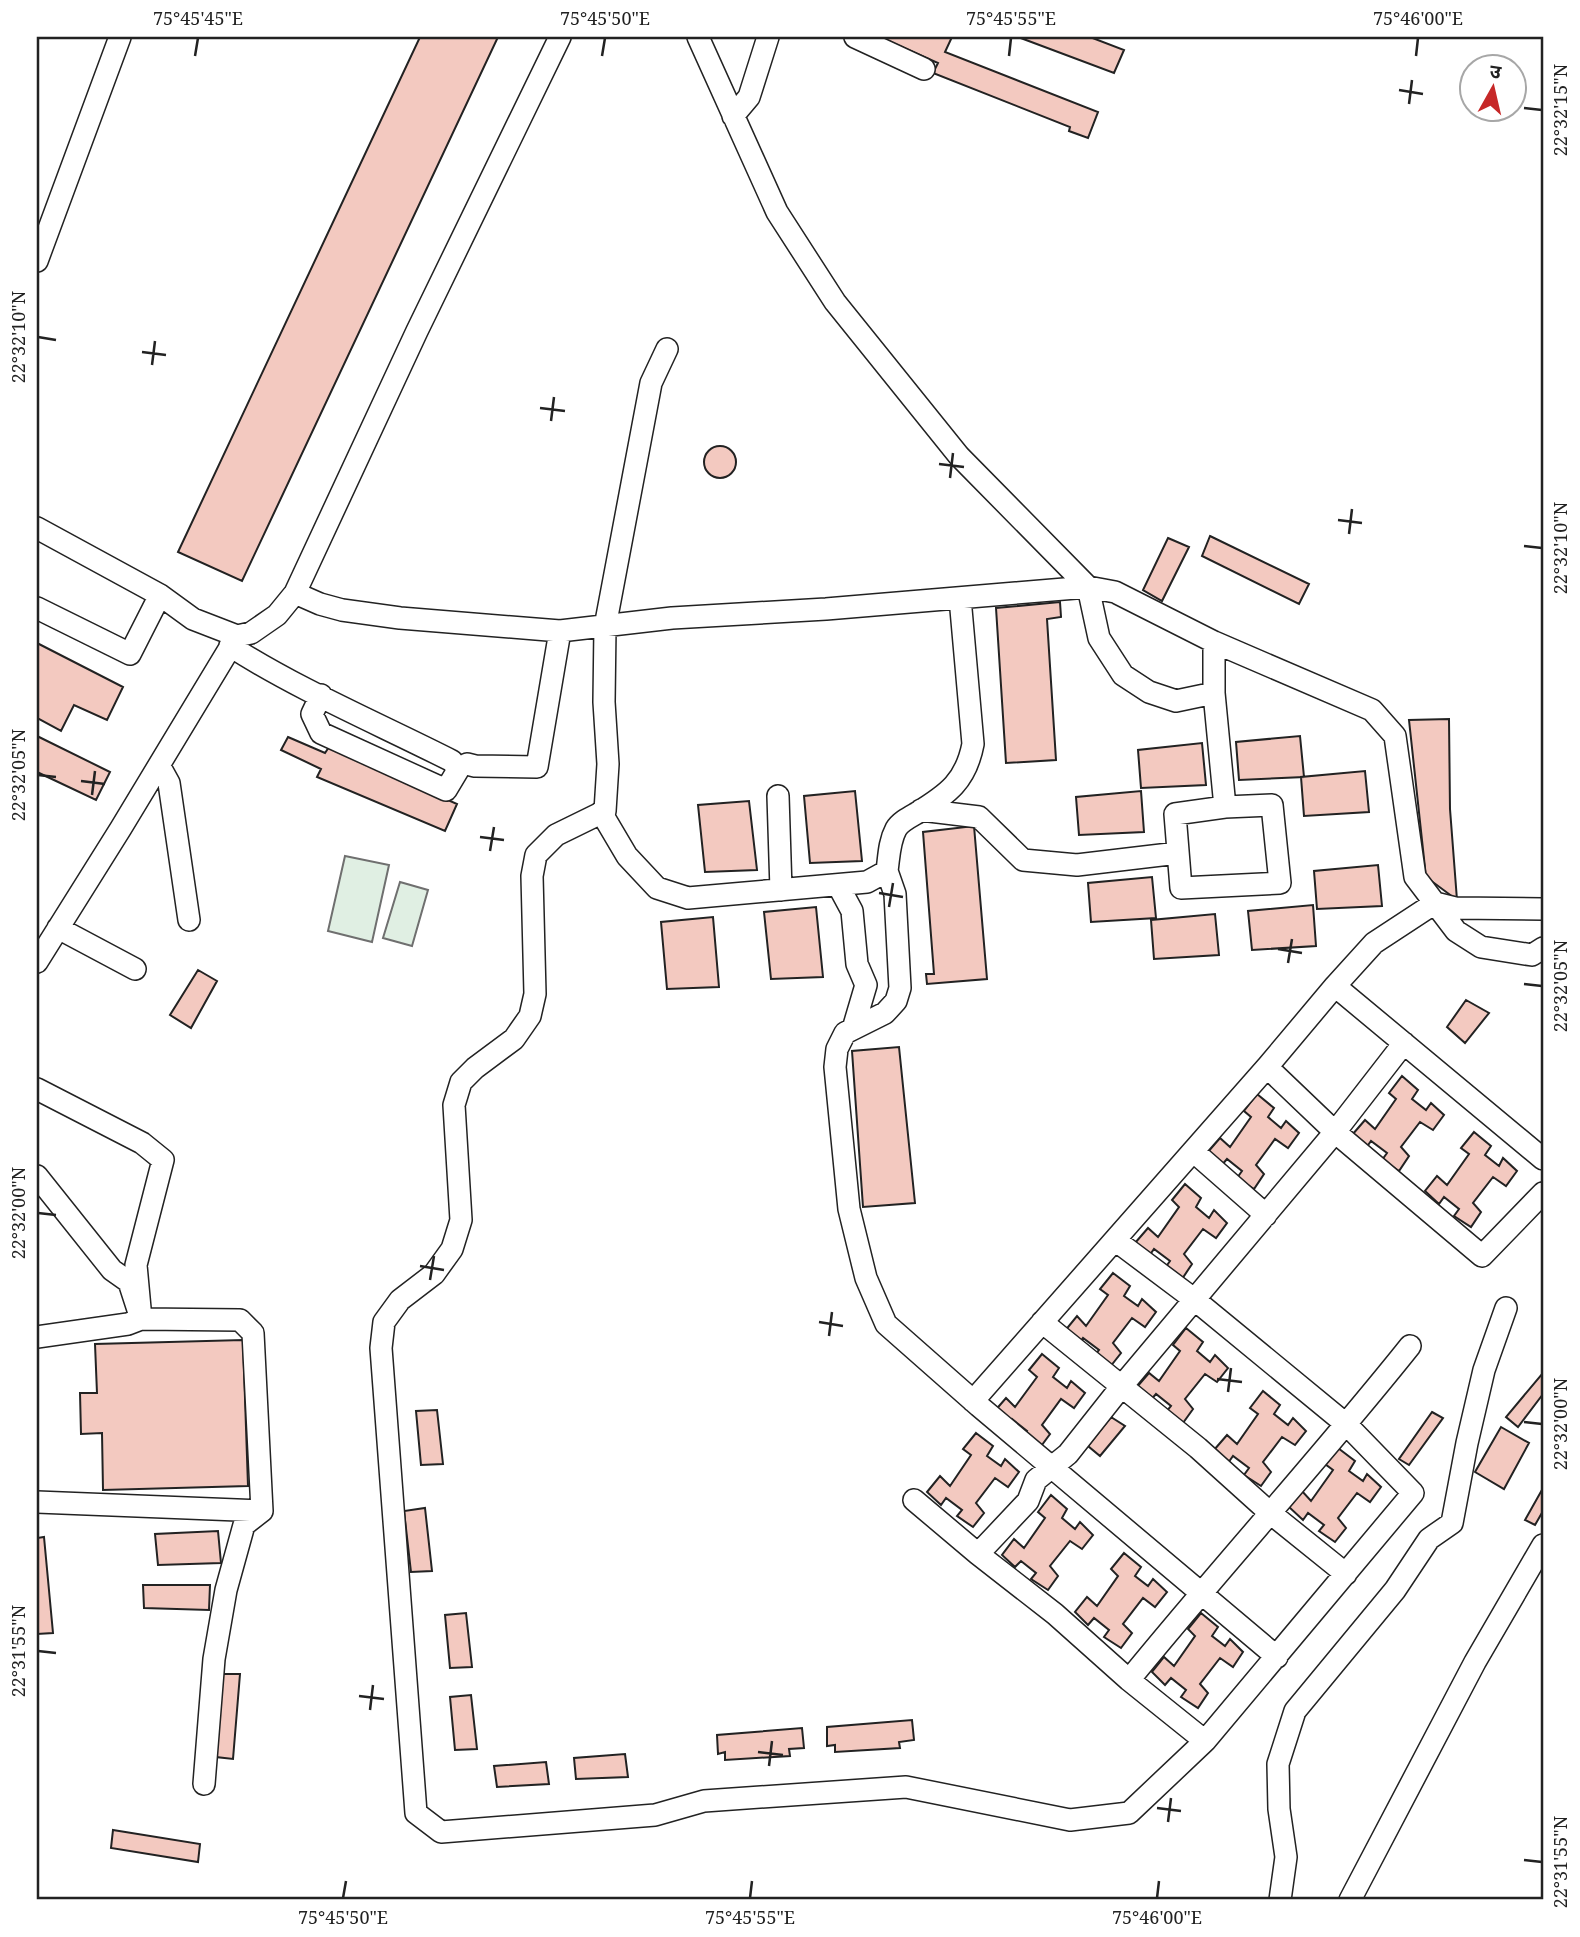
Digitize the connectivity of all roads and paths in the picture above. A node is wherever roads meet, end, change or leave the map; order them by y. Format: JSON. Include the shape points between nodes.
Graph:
{"nodes":[{"id":1,"x":120,"y":37,"type":"edge"},
{"id":2,"x":560,"y":37,"type":"edge"},
{"id":3,"x":698,"y":37,"type":"edge"},
{"id":4,"x":768,"y":37,"type":"edge"},
{"id":5,"x":855,"y":37,"type":"edge"},
{"id":6,"x":924,"y":69,"type":"dead end"},
{"id":7,"x":733,"y":116,"type":"junction"},
{"id":8,"x":37,"y":261,"type":"edge"},
{"id":9,"x":667,"y":349,"type":"dead end"},
{"id":10,"x":38,"y":533,"type":"edge"},
{"id":11,"x":1088,"y":586,"type":"junction"},
{"id":12,"x":295,"y":593,"type":"junction"},
{"id":13,"x":160,"y":595,"type":"junction"},
{"id":14,"x":960,"y":598,"type":"junction"},
{"id":15,"x":37,"y":608,"type":"edge"},
{"id":16,"x":605,"y":627,"type":"junction"},
{"id":17,"x":560,"y":631,"type":"junction"},
{"id":18,"x":234,"y":640,"type":"junction"},
{"id":19,"x":1214,"y":642,"type":"junction"},
{"id":20,"x":1214,"y":693,"type":"junction"},
{"id":21,"x":321,"y":695,"type":"junction"},
{"id":22,"x":467,"y":764,"type":"dead end"},
{"id":23,"x":159,"y":765,"type":"junction"},
{"id":24,"x":778,"y":796,"type":"dead end"},
{"id":25,"x":1225,"y":807,"type":"junction"},
{"id":26,"x":921,"y":810,"type":"junction"},
{"id":27,"x":601,"y":812,"type":"junction"},
{"id":28,"x":1178,"y":853,"type":"junction"},
{"id":29,"x":887,"y":871,"type":"junction"},
{"id":30,"x":838,"y":885,"type":"junction"},
{"id":31,"x":781,"y":890,"type":"junction"},
{"id":32,"x":1435,"y":903,"type":"junction"},
{"id":33,"x":1543,"y":909,"type":"edge"},
{"id":34,"x":190,"y":920,"type":"dead end"},
{"id":35,"x":58,"y":928,"type":"junction"},
{"id":36,"x":1543,"y":948,"type":"edge"},
{"id":37,"x":37,"y":962,"type":"edge"},
{"id":38,"x":135,"y":969,"type":"dead end"},
{"id":39,"x":1335,"y":986,"type":"junction"},
{"id":40,"x":853,"y":1029,"type":"junction"},
{"id":41,"x":1404,"y":1043,"type":"junction"},
{"id":42,"x":1267,"y":1067,"type":"junction"},
{"id":43,"x":37,"y":1089,"type":"edge"},
{"id":44,"x":1335,"y":1132,"type":"junction"},
{"id":45,"x":1193,"y":1151,"type":"junction"},
{"id":46,"x":1543,"y":1159,"type":"edge"},
{"id":47,"x":37,"y":1176,"type":"edge"},
{"id":48,"x":1543,"y":1193,"type":"edge"},
{"id":49,"x":1266,"y":1215,"type":"junction"},
{"id":50,"x":1115,"y":1240,"type":"junction"},
{"id":51,"x":1195,"y":1300,"type":"junction"},
{"id":52,"x":1506,"y":1308,"type":"dead end"},
{"id":53,"x":141,"y":1319,"type":"junction"},
{"id":54,"x":1042,"y":1322,"type":"junction"},
{"id":55,"x":37,"y":1337,"type":"edge"},
{"id":56,"x":1410,"y":1346,"type":"dead end"},
{"id":57,"x":1121,"y":1387,"type":"junction"},
{"id":58,"x":973,"y":1401,"type":"junction"},
{"id":59,"x":1347,"y":1425,"type":"junction"},
{"id":60,"x":1052,"y":1466,"type":"junction"},
{"id":61,"x":914,"y":1500,"type":"dead end"},
{"id":62,"x":37,"y":1502,"type":"edge"},
{"id":63,"x":262,"y":1511,"type":"junction"},
{"id":64,"x":1269,"y":1512,"type":"junction"},
{"id":65,"x":1542,"y":1551,"type":"edge"},
{"id":66,"x":978,"y":1554,"type":"junction"},
{"id":67,"x":1346,"y":1574,"type":"junction"},
{"id":68,"x":1201,"y":1592,"type":"junction"},
{"id":69,"x":1277,"y":1657,"type":"junction"},
{"id":70,"x":1129,"y":1680,"type":"junction"},
{"id":71,"x":1205,"y":1741,"type":"junction"},
{"id":72,"x":204,"y":1784,"type":"dead end"},
{"id":73,"x":1280,"y":1900,"type":"edge"},
{"id":74,"x":1350,"y":1900,"type":"edge"}],
"edges":[{"from":1,"to":8,"type":"street"},
{"from":2,"to":12,"type":"street"},
{"from":3,"to":7,"type":"street"},
{"from":4,"to":7,"type":"street","via":[[748,97]]},
{"from":5,"to":6,"type":"street"},
{"from":7,"to":11,"type":"street","via":[[776,212],[835,303],[959,456]]},
{"from":9,"to":16,"type":"street","via":[[651,383]]},
{"from":10,"to":13,"type":"street"},
{"from":11,"to":14,"type":"street"},
{"from":11,"to":19,"type":"street","via":[[1115,592]]},
{"from":11,"to":20,"type":"street","via":[[1099,638],[1124,675],[1149,692],[1176,701]]},
{"from":12,"to":17,"type":"street","via":[[342,610]]},
{"from":12,"to":18,"type":"street","via":[[277,615]]},
{"from":13,"to":15,"type":"street","via":[[130,654]]},
{"from":13,"to":18,"type":"street"},
{"from":14,"to":16,"type":"street","via":[[672,618]]},
{"from":14,"to":26,"type":"street","via":[[973,744],[969,765],[958,782]]},
{"from":16,"to":17,"type":"street"},
{"from":16,"to":27,"type":"street","via":[[608,764]]},
{"from":17,"to":22,"type":"street","via":[[537,767]]},
{"from":18,"to":21,"type":"street","via":[[256,663]]},
{"from":18,"to":23,"type":"street"},
{"from":19,"to":20,"type":"street"},
{"from":19,"to":32,"type":"street","via":[[1372,710],[1395,736],[1415,877]]},
{"from":20,"to":25,"type":"street"},
{"from":21,"to":21,"type":"street","via":[[452,761],[458,770],[446,790],[321,733],[312,715]]},
{"from":23,"to":34,"type":"street","via":[[169,783]]},
{"from":23,"to":35,"type":"street"},
{"from":24,"to":31,"type":"street"},
{"from":25,"to":28,"type":"street","via":[[1175,814]]},
{"from":25,"to":28,"type":"street","via":[[1272,805],[1280,883],[1181,888]]},
{"from":26,"to":28,"type":"street","via":[[979,817],[1023,860],[1077,865]]},
{"from":26,"to":29,"type":"street","via":[[897,827]]},
{"from":27,"to":31,"type":"street","via":[[627,856],[657,888],[688,898]]},
{"from":27,"to":71,"type":"street","via":[[556,835],[536,855],[531,876],[535,994],[530,1016],[514,1039],[461,1083],[454,1105],[461,1220],[452,1249],[434,1274],[400,1300],[384,1322],[382,1348],[416,1813],[441,1832],[655,1815],[704,1801],[905,1787],[1070,1820],[1129,1813]]},
{"from":29,"to":30,"type":"street","via":[[867,882]]},
{"from":29,"to":40,"type":"street","via":[[895,894],[900,988],[896,1002],[885,1013]]},
{"from":30,"to":31,"type":"street"},
{"from":30,"to":40,"type":"street","via":[[852,911],[857,964],[866,985]]},
{"from":32,"to":33,"type":"street","via":[[1455,908]]},
{"from":32,"to":36,"type":"street","via":[[1456,931],[1481,947],[1532,955]]},
{"from":32,"to":39,"type":"street","via":[[1374,943]]},
{"from":35,"to":37,"type":"street"},
{"from":35,"to":38,"type":"street"},
{"from":39,"to":41,"type":"street"},
{"from":39,"to":42,"type":"street"},
{"from":40,"to":58,"type":"street","via":[[845,1033],[837,1049],[835,1067],[849,1209],[866,1278],[886,1324]]},
{"from":41,"to":44,"type":"street"},
{"from":41,"to":46,"type":"street"},
{"from":42,"to":44,"type":"street"},
{"from":42,"to":45,"type":"street"},
{"from":43,"to":53,"type":"street","via":[[142,1143],[163,1160],[136,1265]]},
{"from":44,"to":48,"type":"street","via":[[1482,1256]]},
{"from":44,"to":49,"type":"street"},
{"from":45,"to":49,"type":"street"},
{"from":45,"to":50,"type":"street"},
{"from":47,"to":53,"type":"street","via":[[112,1270],[129,1282]]},
{"from":49,"to":51,"type":"street"},
{"from":50,"to":51,"type":"street"},
{"from":50,"to":54,"type":"street"},
{"from":51,"to":57,"type":"street"},
{"from":51,"to":59,"type":"street"},
{"from":52,"to":73,"type":"street","via":[[1484,1370],[1452,1522],[1429,1539],[1395,1590],[1295,1710],[1278,1764],[1286,1857]]},
{"from":53,"to":55,"type":"street"},
{"from":53,"to":63,"type":"street","via":[[240,1320],[253,1333]]},
{"from":54,"to":57,"type":"street"},
{"from":54,"to":58,"type":"street"},
{"from":56,"to":59,"type":"street"},
{"from":57,"to":60,"type":"street","via":[[1068,1454]]},
{"from":57,"to":64,"type":"street"},
{"from":58,"to":60,"type":"street"},
{"from":59,"to":64,"type":"street"},
{"from":59,"to":67,"type":"street","via":[[1413,1493]]},
{"from":60,"to":66,"type":"street","via":[[1036,1480],[1028,1501]]},
{"from":60,"to":68,"type":"street"},
{"from":61,"to":66,"type":"street"},
{"from":62,"to":63,"type":"street"},
{"from":63,"to":72,"type":"street","via":[[244,1525],[226,1590],[214,1660]]},
{"from":64,"to":67,"type":"street"},
{"from":64,"to":68,"type":"street"},
{"from":65,"to":74,"type":"street","via":[[1475,1662]]},
{"from":66,"to":70,"type":"street"},
{"from":67,"to":69,"type":"street"},
{"from":68,"to":69,"type":"street"},
{"from":68,"to":70,"type":"street"},
{"from":69,"to":71,"type":"street"},
{"from":70,"to":71,"type":"street"}]}
